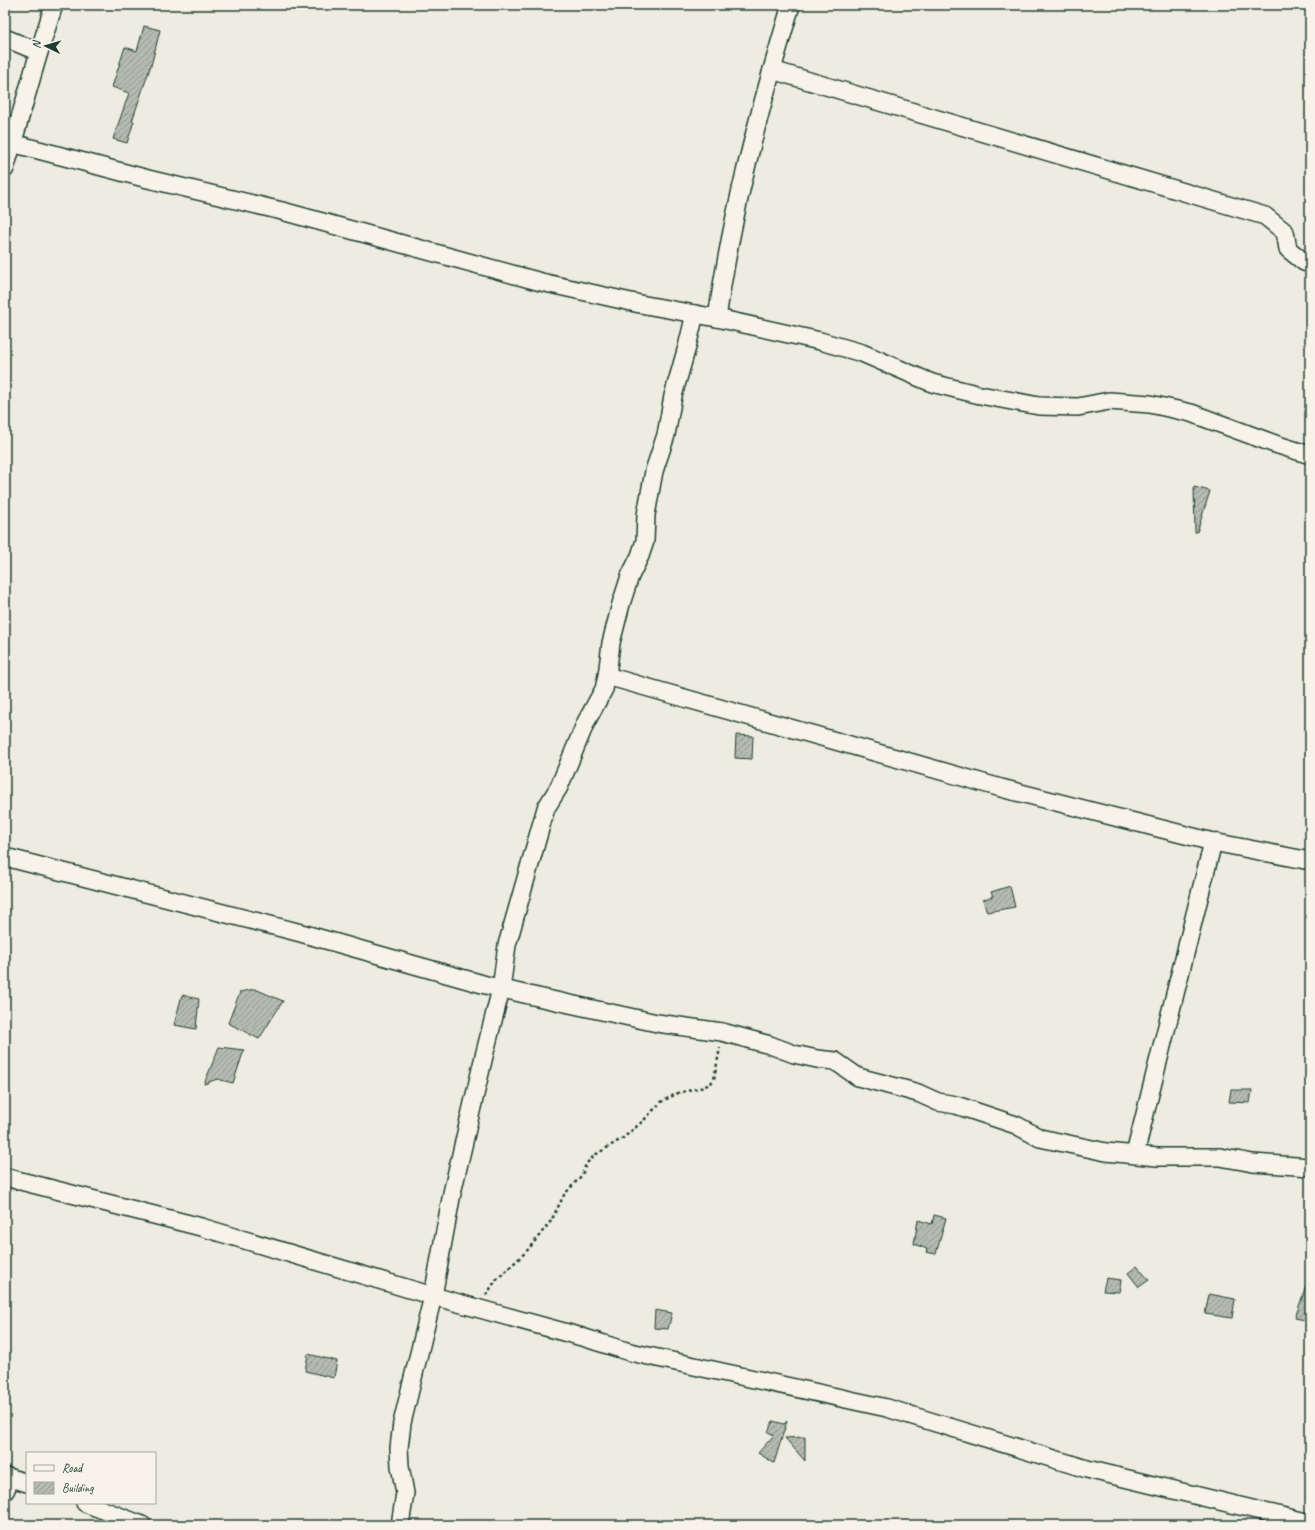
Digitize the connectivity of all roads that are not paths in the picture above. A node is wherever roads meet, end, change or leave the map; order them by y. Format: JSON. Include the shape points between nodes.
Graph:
{"nodes":[{"id":1,"x":54,"y":5,"type":"edge"},
{"id":2,"x":791,"y":5,"type":"edge"},
{"id":3,"x":5,"y":38,"type":"edge"},
{"id":4,"x":39,"y":52,"type":"junction"},
{"id":5,"x":772,"y":70,"type":"junction"},
{"id":6,"x":12,"y":143,"type":"junction"},
{"id":7,"x":5,"y":168,"type":"edge"},
{"id":8,"x":1310,"y":264,"type":"edge"},
{"id":9,"x":695,"y":314,"type":"junction"},
{"id":10,"x":717,"y":318,"type":"junction"},
{"id":11,"x":1310,"y":455,"type":"edge"},
{"id":12,"x":607,"y":676,"type":"junction"},
{"id":13,"x":1213,"y":842,"type":"junction"},
{"id":14,"x":5,"y":857,"type":"edge"},
{"id":15,"x":1310,"y":861,"type":"edge"},
{"id":16,"x":501,"y":989,"type":"junction"},
{"id":17,"x":1135,"y":1154,"type":"junction"},
{"id":18,"x":1310,"y":1167,"type":"edge"},
{"id":19,"x":5,"y":1177,"type":"edge"},
{"id":20,"x":433,"y":1296,"type":"junction"},
{"id":21,"x":88,"y":1504,"type":"edge"},
{"id":22,"x":1310,"y":1523,"type":"edge"},
{"id":23,"x":142,"y":1525,"type":"edge"},
{"id":24,"x":400,"y":1525,"type":"edge"}],
"edges":[{"from":1,"to":4,"type":"street"},
{"from":2,"to":5,"type":"street"},
{"from":3,"to":4,"type":"street"},
{"from":4,"to":6,"type":"street"},
{"from":5,"to":8,"type":"street","via":[[1265,216],[1285,232],[1288,249]]},
{"from":5,"to":10,"type":"street","via":[[741,186],[723,273]]},
{"from":6,"to":7,"type":"street"},
{"from":6,"to":9,"type":"street","via":[[282,211],[541,282]]},
{"from":9,"to":10,"type":"street"},
{"from":9,"to":12,"type":"street","via":[[673,396],[666,435],[654,471],[646,515],[645,541],[621,604],[611,643]]},
{"from":10,"to":11,"type":"street","via":[[820,340],[855,351],[932,383],[980,395],[1039,406],[1078,407],[1109,401],[1150,404],[1191,413]]},
{"from":12,"to":13,"type":"street","via":[[1001,788]]},
{"from":12,"to":16,"type":"street","via":[[604,689],[586,722],[559,786],[546,808],[507,945]]},
{"from":13,"to":15,"type":"street"},
{"from":13,"to":17,"type":"street"},
{"from":14,"to":16,"type":"street","via":[[301,933]]},
{"from":16,"to":17,"type":"street","via":[[585,1009],[722,1032],[794,1054],[835,1061],[858,1077],[1016,1125],[1040,1138],[1106,1152]]},
{"from":16,"to":20,"type":"street","via":[[452,1193]]},
{"from":17,"to":18,"type":"street","via":[[1220,1157],[1253,1163]]},
{"from":19,"to":20,"type":"street","via":[[201,1227]]},
{"from":20,"to":22,"type":"street","via":[[630,1352],[887,1408],[1087,1468]]},
{"from":20,"to":24,"type":"street","via":[[402,1423],[399,1448],[405,1493]]},
{"from":21,"to":23,"type":"street"}]}
